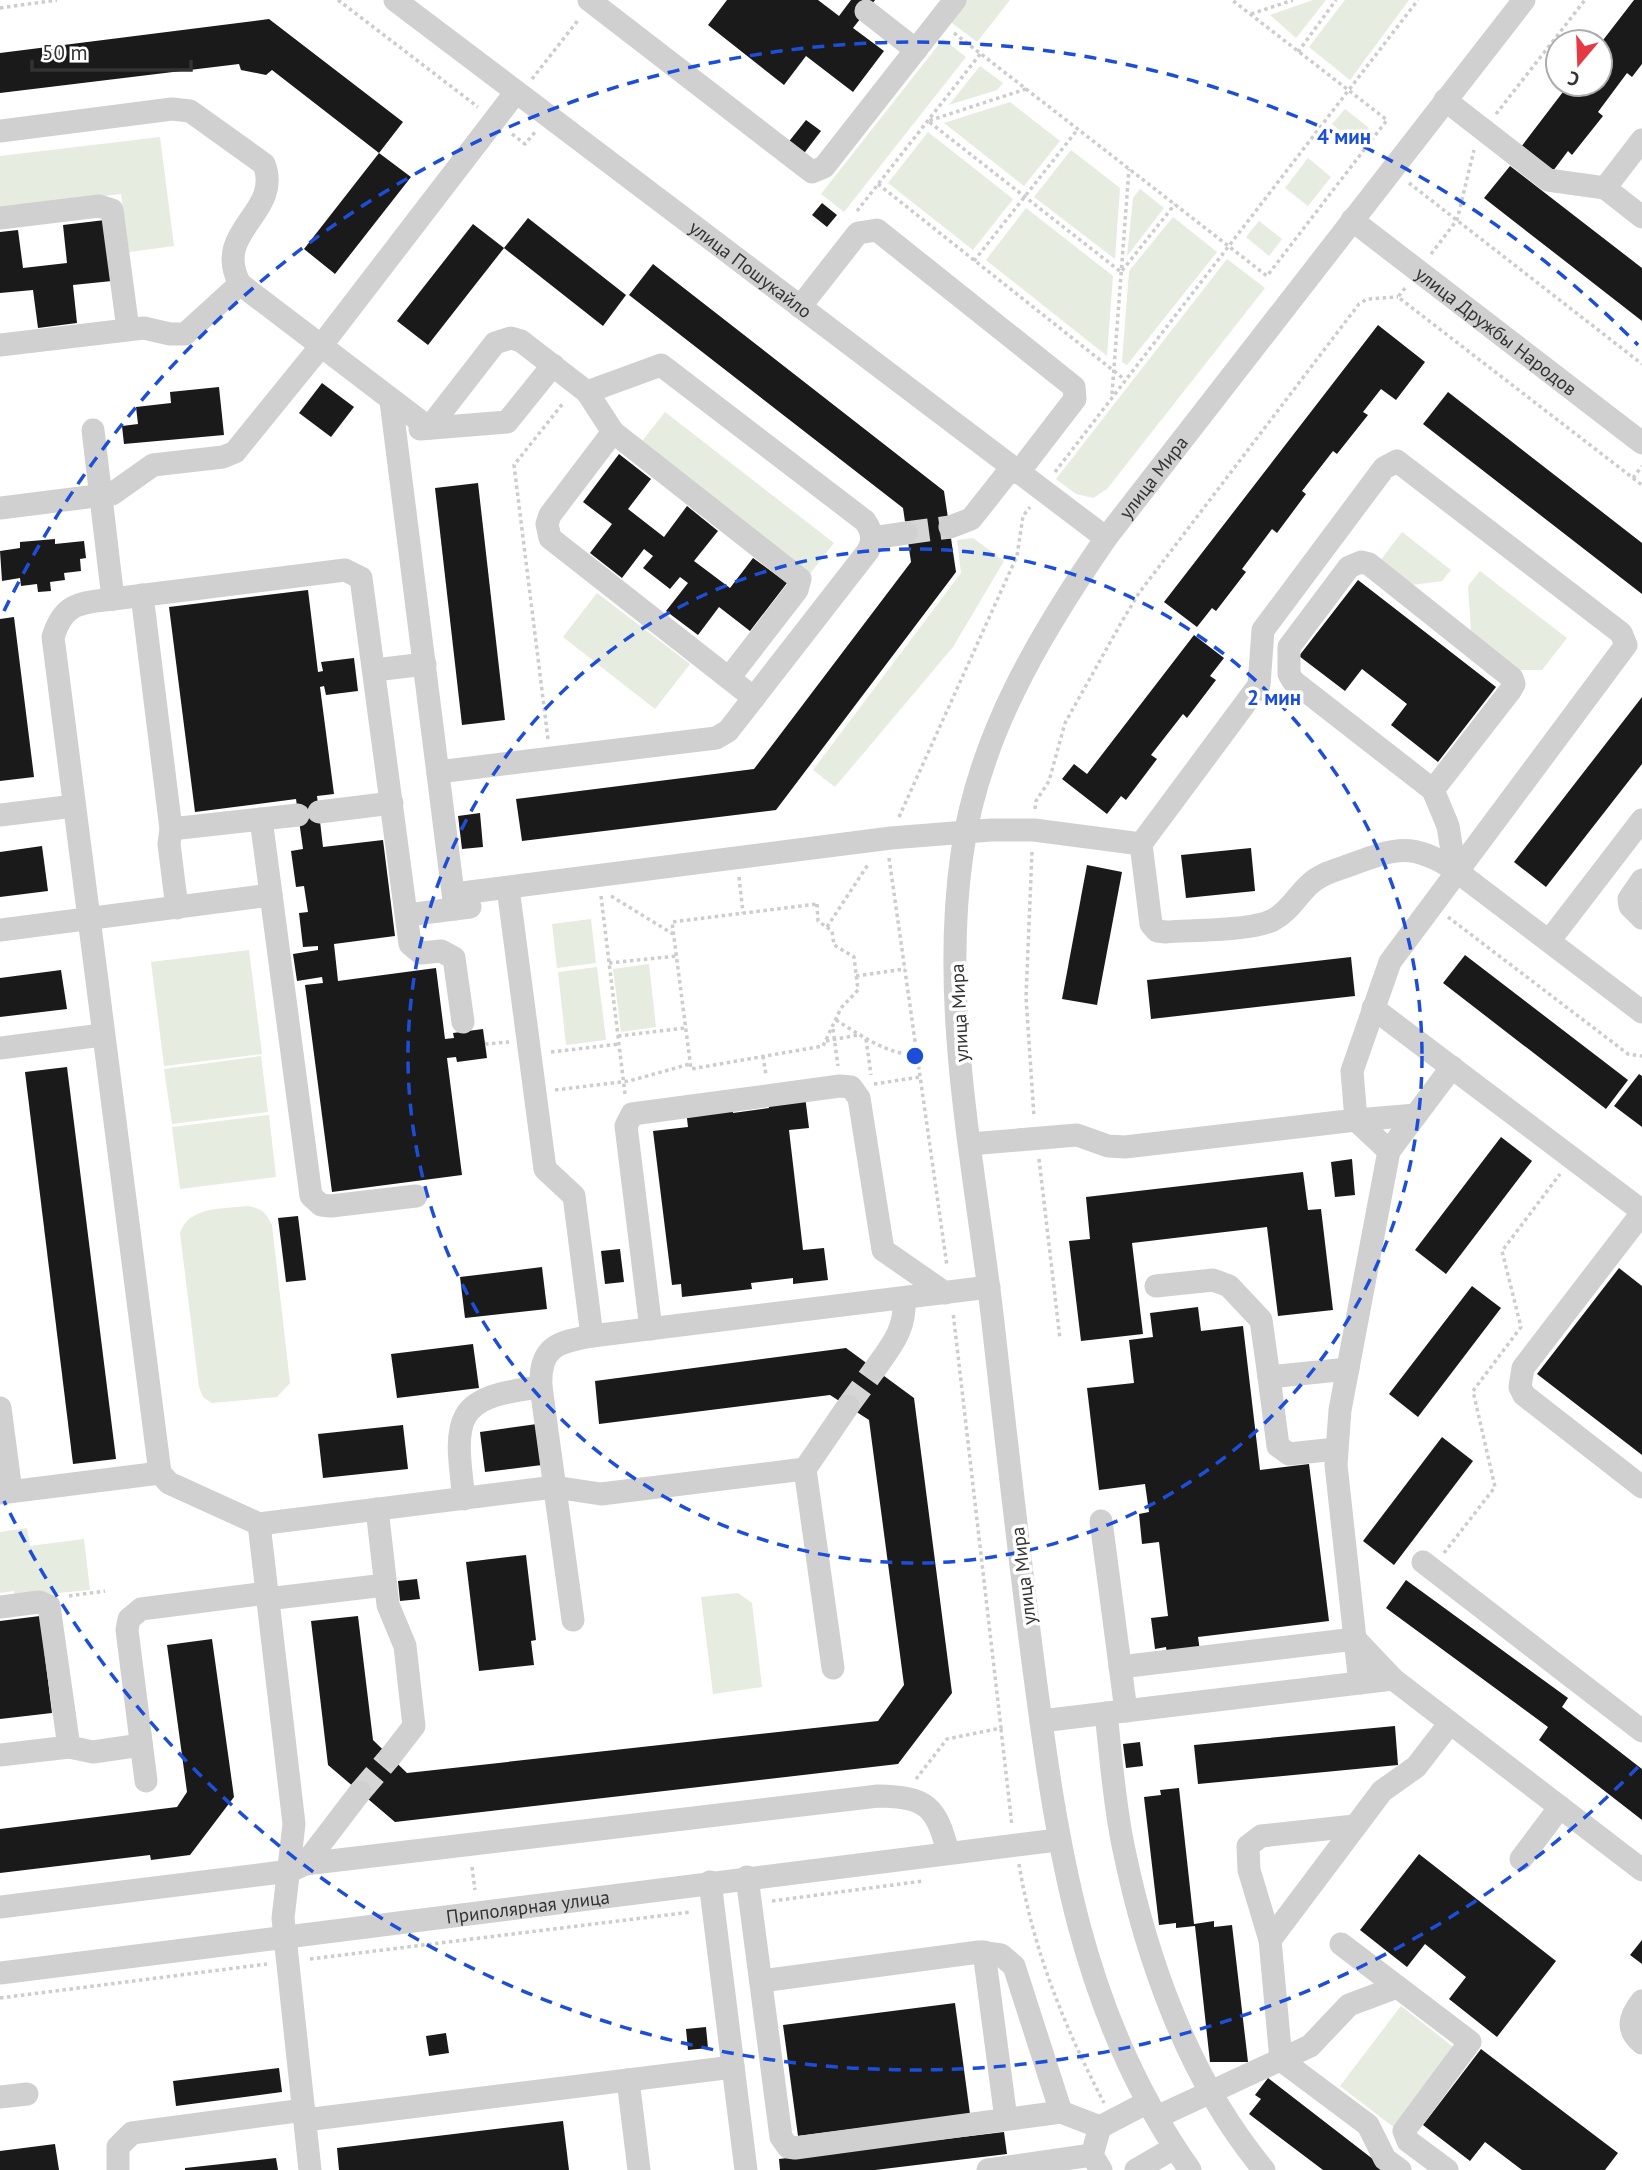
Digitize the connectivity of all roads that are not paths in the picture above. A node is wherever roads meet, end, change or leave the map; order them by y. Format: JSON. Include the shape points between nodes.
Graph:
{"nodes":[{"id":1,"x":395,"y":0,"type":"edge"},
{"id":2,"x":955,"y":0,"type":"edge"},
{"id":3,"x":1524,"y":0,"type":"edge"},
{"id":4,"x":590,"y":1,"type":"edge"},
{"id":5,"x":866,"y":11,"type":"dead end"},
{"id":6,"x":916,"y":50,"type":"junction"},
{"id":7,"x":521,"y":90,"type":"junction"},
{"id":8,"x":1446,"y":100,"type":"junction"},
{"id":9,"x":0,"y":131,"type":"edge"},
{"id":10,"x":1642,"y":140,"type":"edge"},
{"id":11,"x":1605,"y":188,"type":"junction"},
{"id":12,"x":1642,"y":217,"type":"edge"},
{"id":13,"x":0,"y":218,"type":"edge"},
{"id":14,"x":1352,"y":220,"type":"junction"},
{"id":15,"x":240,"y":284,"type":"junction"},
{"id":16,"x":800,"y":307,"type":"junction"},
{"id":17,"x":128,"y":329,"type":"junction"},
{"id":18,"x":0,"y":345,"type":"edge"},
{"id":19,"x":321,"y":346,"type":"junction"},
{"id":20,"x":554,"y":365,"type":"junction"},
{"id":21,"x":583,"y":388,"type":"junction"},
{"id":22,"x":391,"y":401,"type":"junction"},
{"id":23,"x":429,"y":428,"type":"junction"},
{"id":24,"x":93,"y":430,"type":"dead end"},
{"id":25,"x":395,"y":432,"type":"junction"},
{"id":26,"x":613,"y":432,"type":"junction"},
{"id":27,"x":1642,"y":443,"type":"edge"},
{"id":28,"x":1015,"y":470,"type":"junction"},
{"id":29,"x":101,"y":496,"type":"junction"},
{"id":30,"x":0,"y":508,"type":"edge"},
{"id":31,"x":950,"y":527,"type":"tunnel mouth"},
{"id":32,"x":906,"y":533,"type":"tunnel mouth"},
{"id":33,"x":872,"y":538,"type":"junction"},
{"id":34,"x":1105,"y":538,"type":"junction"},
{"id":35,"x":142,"y":595,"type":"junction"},
{"id":36,"x":113,"y":599,"type":"junction"},
{"id":37,"x":425,"y":664,"type":"junction"},
{"id":38,"x":375,"y":670,"type":"junction"},
{"id":39,"x":729,"y":678,"type":"junction"},
{"id":40,"x":754,"y":698,"type":"junction"},
{"id":41,"x":438,"y":772,"type":"junction"},
{"id":42,"x":1433,"y":790,"type":"junction"},
{"id":43,"x":392,"y":803,"type":"junction"},
{"id":44,"x":74,"y":806,"type":"junction"},
{"id":45,"x":0,"y":815,"type":"edge"},
{"id":46,"x":261,"y":819,"type":"junction"},
{"id":47,"x":1642,"y":820,"type":"edge"},
{"id":48,"x":171,"y":830,"type":"junction"},
{"id":49,"x":965,"y":832,"type":"junction"},
{"id":50,"x":1141,"y":844,"type":"junction"},
{"id":51,"x":1455,"y":870,"type":"junction"},
{"id":52,"x":1642,"y":880,"type":"edge"},
{"id":53,"x":271,"y":895,"type":"junction"},
{"id":54,"x":509,"y":895,"type":"junction"},
{"id":55,"x":454,"y":901,"type":"junction"},
{"id":56,"x":177,"y":908,"type":"junction"},
{"id":57,"x":407,"y":915,"type":"junction"},
{"id":58,"x":1642,"y":918,"type":"edge"},
{"id":59,"x":87,"y":919,"type":"junction"},
{"id":60,"x":0,"y":930,"type":"edge"},
{"id":61,"x":1549,"y":940,"type":"junction"},
{"id":62,"x":1373,"y":1008,"type":"junction"},
{"id":63,"x":1642,"y":1012,"type":"edge"},
{"id":64,"x":463,"y":1022,"type":"dead end"},
{"id":65,"x":102,"y":1035,"type":"junction"},
{"id":66,"x":0,"y":1048,"type":"edge"},
{"id":67,"x":1452,"y":1068,"type":"junction"},
{"id":68,"x":1416,"y":1115,"type":"junction"},
{"id":69,"x":1356,"y":1120,"type":"junction"},
{"id":70,"x":970,"y":1144,"type":"junction"},
{"id":71,"x":1389,"y":1151,"type":"junction"},
{"id":72,"x":416,"y":1196,"type":"dead end"},
{"id":73,"x":1642,"y":1212,"type":"edge"},
{"id":74,"x":1156,"y":1286,"type":"dead end"},
{"id":75,"x":989,"y":1287,"type":"junction"},
{"id":76,"x":947,"y":1293,"type":"junction"},
{"id":77,"x":904,"y":1299,"type":"junction"},
{"id":78,"x":651,"y":1329,"type":"junction"},
{"id":79,"x":592,"y":1336,"type":"junction"},
{"id":80,"x":875,"y":1368,"type":"tunnel mouth"},
{"id":81,"x":1348,"y":1369,"type":"junction"},
{"id":82,"x":1269,"y":1377,"type":"junction"},
{"id":83,"x":541,"y":1387,"type":"junction"},
{"id":84,"x":848,"y":1406,"type":"tunnel mouth"},
{"id":85,"x":0,"y":1408,"type":"edge"},
{"id":86,"x":1336,"y":1449,"type":"junction"},
{"id":87,"x":805,"y":1469,"type":"junction"},
{"id":88,"x":159,"y":1473,"type":"junction"},
{"id":89,"x":554,"y":1487,"type":"junction"},
{"id":90,"x":1642,"y":1487,"type":"edge"},
{"id":91,"x":6,"y":1492,"type":"edge"},
{"id":92,"x":464,"y":1499,"type":"junction"},
{"id":93,"x":377,"y":1509,"type":"junction"},
{"id":94,"x":1101,"y":1521,"type":"dead end"},
{"id":95,"x":259,"y":1524,"type":"junction"},
{"id":96,"x":1427,"y":1565,"type":"road end"},
{"id":97,"x":385,"y":1585,"type":"junction"},
{"id":98,"x":267,"y":1596,"type":"junction"},
{"id":99,"x":0,"y":1606,"type":"edge"},
{"id":100,"x":573,"y":1620,"type":"dead end"},
{"id":101,"x":1355,"y":1639,"type":"junction"},
{"id":102,"x":1120,"y":1667,"type":"junction"},
{"id":103,"x":833,"y":1668,"type":"dead end"},
{"id":104,"x":1393,"y":1679,"type":"junction"},
{"id":105,"x":1360,"y":1683,"type":"junction"},
{"id":106,"x":1116,"y":1712,"type":"junction"},
{"id":107,"x":1041,"y":1721,"type":"junction"},
{"id":108,"x":1450,"y":1723,"type":"junction"},
{"id":109,"x":1642,"y":1731,"type":"edge"},
{"id":110,"x":141,"y":1745,"type":"junction"},
{"id":111,"x":69,"y":1747,"type":"junction"},
{"id":112,"x":0,"y":1755,"type":"edge"},
{"id":113,"x":390,"y":1757,"type":"tunnel mouth"},
{"id":114,"x":146,"y":1781,"type":"dead end"},
{"id":115,"x":360,"y":1792,"type":"tunnel mouth"},
{"id":116,"x":1560,"y":1807,"type":"junction"},
{"id":117,"x":1354,"y":1826,"type":"junction"},
{"id":118,"x":1057,"y":1840,"type":"junction"},
{"id":119,"x":948,"y":1853,"type":"junction"},
{"id":120,"x":1521,"y":1859,"type":"dead end"},
{"id":121,"x":297,"y":1867,"type":"junction"},
{"id":122,"x":1642,"y":1870,"type":"edge"},
{"id":123,"x":747,"y":1877,"type":"junction"},
{"id":124,"x":710,"y":1882,"type":"junction"},
{"id":125,"x":0,"y":1907,"type":"edge"},
{"id":126,"x":284,"y":1936,"type":"junction"},
{"id":127,"x":1270,"y":1940,"type":"junction"},
{"id":128,"x":1341,"y":1944,"type":"dead end"},
{"id":129,"x":984,"y":1952,"type":"junction"},
{"id":130,"x":0,"y":1973,"type":"edge"},
{"id":131,"x":761,"y":1981,"type":"junction"},
{"id":132,"x":1397,"y":1986,"type":"junction"},
{"id":133,"x":1642,"y":2000,"type":"edge"},
{"id":134,"x":1642,"y":2043,"type":"edge"},
{"id":135,"x":1282,"y":2060,"type":"junction"},
{"id":136,"x":733,"y":2067,"type":"junction"},
{"id":137,"x":628,"y":2080,"type":"junction"},
{"id":138,"x":1211,"y":2092,"type":"junction"},
{"id":139,"x":27,"y":2094,"type":"dead end"},
{"id":140,"x":0,"y":2097,"type":"edge"},
{"id":141,"x":1152,"y":2109,"type":"junction"},
{"id":142,"x":1061,"y":2112,"type":"junction"},
{"id":143,"x":304,"y":2115,"type":"junction"},
{"id":144,"x":1006,"y":2119,"type":"junction"},
{"id":145,"x":1106,"y":2123,"type":"junction"},
{"id":146,"x":1174,"y":2148,"type":"junction"},
{"id":147,"x":1097,"y":2163,"type":"edge"},
{"id":148,"x":118,"y":2170,"type":"edge"},
{"id":149,"x":310,"y":2170,"type":"edge"},
{"id":150,"x":639,"y":2170,"type":"edge"},
{"id":151,"x":746,"y":2170,"type":"edge"},
{"id":152,"x":988,"y":2170,"type":"edge"},
{"id":153,"x":1136,"y":2170,"type":"edge"},
{"id":154,"x":1190,"y":2170,"type":"edge"},
{"id":155,"x":1264,"y":2170,"type":"edge"},
{"id":156,"x":1400,"y":2170,"type":"edge"},
{"id":157,"x":1447,"y":2170,"type":"edge"}],
"edges":[{"from":1,"to":7,"type":"street","name":"улица Пошукайло"},
{"from":2,"to":6,"type":"street"},
{"from":3,"to":8,"type":"street","name":"улица Мира"},
{"from":4,"to":6,"type":"street","via":[[812,172],[824,167]]},
{"from":5,"to":6,"type":"street"},
{"from":7,"to":16,"type":"street","name":"улица Пошукайло","via":[[547,116]]},
{"from":7,"to":19,"type":"street"},
{"from":8,"to":11,"type":"street","via":[[1548,180]]},
{"from":8,"to":14,"type":"street","name":"улица Мира"},
{"from":9,"to":15,"type":"street","via":[[172,109],[190,111],[264,164],[268,174],[262,202],[232,252]]},
{"from":10,"to":11,"type":"street"},
{"from":11,"to":12,"type":"street"},
{"from":13,"to":17,"type":"street","via":[[99,206],[112,211]]},
{"from":14,"to":27,"type":"street","name":"улица Дружбы Народов"},
{"from":14,"to":34,"type":"street","name":"улица Мира"},
{"from":15,"to":17,"type":"street","via":[[185,334]]},
{"from":15,"to":19,"type":"street"},
{"from":16,"to":28,"type":"street","name":"улица Пошукайло"},
{"from":16,"to":28,"type":"street","via":[[858,233],[877,230],[1074,387],[1075,399]]},
{"from":17,"to":18,"type":"street"},
{"from":19,"to":22,"type":"street"},
{"from":19,"to":29,"type":"street","via":[[235,452],[153,465],[112,494]]},
{"from":20,"to":21,"type":"street"},
{"from":20,"to":23,"type":"street","via":[[507,422]]},
{"from":20,"to":23,"type":"street","via":[[521,341],[502,339]]},
{"from":21,"to":26,"type":"street"},
{"from":21,"to":33,"type":"street","via":[[666,367],[866,521]]},
{"from":22,"to":23,"type":"street"},
{"from":22,"to":25,"type":"street"},
{"from":23,"to":25,"type":"street"},
{"from":24,"to":29,"type":"street"},
{"from":25,"to":37,"type":"street"},
{"from":26,"to":39,"type":"street","via":[[551,515],[547,524],[550,538]]},
{"from":26,"to":39,"type":"street","via":[[800,579],[797,590]]},
{"from":28,"to":31,"type":"street","via":[[971,519]]},
{"from":28,"to":34,"type":"street","name":"улица Пошукайло"},
{"from":29,"to":30,"type":"street"},
{"from":29,"to":36,"type":"street"},
{"from":32,"to":33,"type":"street"},
{"from":33,"to":40,"type":"street","via":[[868,551]]},
{"from":34,"to":49,"type":"street","name":"улица Мира","via":[[1065,598],[1010,699],[978,781]]},
{"from":35,"to":36,"type":"street"},
{"from":35,"to":38,"type":"street","via":[[354,572],[364,586]]},
{"from":35,"to":48,"type":"street"},
{"from":36,"to":44,"type":"street","via":[[69,609],[58,620],[53,637]]},
{"from":37,"to":38,"type":"street"},
{"from":37,"to":41,"type":"street"},
{"from":38,"to":43,"type":"street"},
{"from":39,"to":40,"type":"street"},
{"from":40,"to":41,"type":"street","via":[[728,731],[716,738]]},
{"from":41,"to":55,"type":"street"},
{"from":42,"to":42,"type":"street","via":[[1510,691],[1512,678],[1369,564],[1354,564],[1289,646],[1289,674]]},
{"from":42,"to":51,"type":"street","via":[[1448,826]]},
{"from":43,"to":46,"type":"street"},
{"from":43,"to":57,"type":"street"},
{"from":44,"to":45,"type":"street"},
{"from":44,"to":59,"type":"street"},
{"from":46,"to":48,"type":"street"},
{"from":46,"to":53,"type":"street"},
{"from":47,"to":61,"type":"street"},
{"from":48,"to":56,"type":"street"},
{"from":49,"to":50,"type":"street","via":[[1034,830]]},
{"from":49,"to":54,"type":"street","via":[[886,847],[737,858]]},
{"from":49,"to":70,"type":"street","name":"улица Мира","via":[[956,961]]},
{"from":50,"to":51,"type":"street","via":[[1150,924],[1166,932],[1274,920],[1313,881],[1392,850],[1432,855]]},
{"from":50,"to":51,"type":"street","via":[[1259,685],[1263,630],[1384,468],[1397,461],[1626,638],[1623,652]]},
{"from":51,"to":61,"type":"street"},
{"from":51,"to":62,"type":"street","via":[[1390,961]]},
{"from":52,"to":58,"type":"street","via":[[1629,899]]},
{"from":53,"to":56,"type":"street"},
{"from":53,"to":72,"type":"street","via":[[311,1196],[321,1205],[331,1206]]},
{"from":54,"to":55,"type":"street"},
{"from":54,"to":79,"type":"street","via":[[545,1169],[574,1196]]},
{"from":55,"to":57,"type":"street"},
{"from":56,"to":59,"type":"street"},
{"from":57,"to":64,"type":"street","via":[[410,944],[416,952],[441,951],[454,958]]},
{"from":59,"to":60,"type":"street"},
{"from":59,"to":65,"type":"street"},
{"from":61,"to":63,"type":"street"},
{"from":62,"to":67,"type":"street"},
{"from":62,"to":69,"type":"street","via":[[1351,1076]]},
{"from":65,"to":66,"type":"street"},
{"from":65,"to":88,"type":"street"},
{"from":67,"to":68,"type":"street"},
{"from":67,"to":73,"type":"street"},
{"from":68,"to":69,"type":"street"},
{"from":68,"to":71,"type":"street"},
{"from":69,"to":70,"type":"street","via":[[1125,1147],[1077,1135]]},
{"from":69,"to":71,"type":"street"},
{"from":70,"to":75,"type":"street","name":"улица Мира"},
{"from":71,"to":81,"type":"street"},
{"from":73,"to":90,"type":"street","via":[[1519,1378],[1524,1395]]},
{"from":74,"to":82,"type":"street","via":[[1213,1280],[1229,1286],[1261,1320]]},
{"from":75,"to":76,"type":"street"},
{"from":75,"to":107,"type":"street","name":"улица Мира"},
{"from":76,"to":77,"type":"street"},
{"from":76,"to":78,"type":"street","via":[[883,1250],[859,1098],[846,1086],[632,1114],[626,1126]]},
{"from":77,"to":78,"type":"street"},
{"from":77,"to":80,"type":"street","via":[[899,1336]]},
{"from":78,"to":79,"type":"street"},
{"from":79,"to":83,"type":"street","via":[[553,1348],[544,1359]]},
{"from":81,"to":82,"type":"street"},
{"from":81,"to":86,"type":"street"},
{"from":82,"to":86,"type":"street","via":[[1282,1451]]},
{"from":83,"to":89,"type":"street"},
{"from":83,"to":92,"type":"street","via":[[487,1396],[467,1415],[458,1446]]},
{"from":84,"to":87,"type":"street"},
{"from":85,"to":91,"type":"street"},
{"from":86,"to":101,"type":"street"},
{"from":87,"to":89,"type":"street","via":[[601,1494]]},
{"from":87,"to":103,"type":"street"},
{"from":88,"to":91,"type":"street"},
{"from":88,"to":95,"type":"street","via":[[169,1483]]},
{"from":89,"to":92,"type":"street"},
{"from":89,"to":100,"type":"street"},
{"from":92,"to":93,"type":"street"},
{"from":93,"to":95,"type":"street"},
{"from":93,"to":97,"type":"street"},
{"from":94,"to":102,"type":"street"},
{"from":95,"to":98,"type":"street"},
{"from":96,"to":109,"type":"street"},
{"from":97,"to":98,"type":"street"},
{"from":97,"to":113,"type":"street","via":[[405,1646],[414,1726]]},
{"from":98,"to":110,"type":"street","via":[[141,1609],[134,1614],[127,1630]]},
{"from":98,"to":121,"type":"street"},
{"from":99,"to":111,"type":"street","via":[[39,1602],[49,1606]]},
{"from":101,"to":102,"type":"street"},
{"from":101,"to":104,"type":"street"},
{"from":101,"to":105,"type":"street"},
{"from":102,"to":106,"type":"street"},
{"from":104,"to":105,"type":"street"},
{"from":104,"to":108,"type":"street"},
{"from":105,"to":106,"type":"street"},
{"from":106,"to":107,"type":"street"},
{"from":106,"to":138,"type":"street","via":[[1122,1843],[1135,1900],[1170,2004]]},
{"from":107,"to":118,"type":"street","name":"улица Мира"},
{"from":108,"to":116,"type":"street"},
{"from":108,"to":117,"type":"street","via":[[1416,1767],[1382,1791]]},
{"from":110,"to":111,"type":"street","via":[[93,1752]]},
{"from":110,"to":114,"type":"street"},
{"from":111,"to":112,"type":"street"},
{"from":115,"to":121,"type":"street"},
{"from":116,"to":120,"type":"street"},
{"from":116,"to":122,"type":"street"},
{"from":117,"to":127,"type":"street"},
{"from":117,"to":127,"type":"street","via":[[1261,1836],[1248,1846],[1249,1870]]},
{"from":118,"to":119,"type":"street","name":"Приполярная улица"},
{"from":118,"to":141,"type":"street","name":"улица Мира","via":[[1088,1960],[1121,2047]]},
{"from":119,"to":121,"type":"street","via":[[936,1814],[916,1799],[878,1796]]},
{"from":119,"to":123,"type":"street","name":"Приполярная улица"},
{"from":121,"to":125,"type":"street"},
{"from":121,"to":126,"type":"street","via":[[283,1906]]},
{"from":123,"to":124,"type":"street","name":"Приполярная улица"},
{"from":123,"to":131,"type":"street"},
{"from":124,"to":126,"type":"street","name":"Приполярная улица"},
{"from":124,"to":136,"type":"street"},
{"from":126,"to":130,"type":"street","name":"Приполярная улица"},
{"from":126,"to":143,"type":"street"},
{"from":127,"to":135,"type":"street"},
{"from":128,"to":132,"type":"street"},
{"from":129,"to":131,"type":"street"},
{"from":129,"to":142,"type":"street","via":[[1001,1955],[1014,1966]]},
{"from":129,"to":144,"type":"street"},
{"from":131,"to":144,"type":"street","via":[[781,2137],[788,2147]]},
{"from":132,"to":135,"type":"street","via":[[1349,2005],[1317,2041]]},
{"from":132,"to":157,"type":"street","via":[[1470,2042],[1404,2131],[1408,2141]]},
{"from":133,"to":134,"type":"street","via":[[1630,2028]]},
{"from":135,"to":138,"type":"street"},
{"from":135,"to":156,"type":"street","via":[[1368,2125],[1385,2159]]},
{"from":136,"to":137,"type":"street"},
{"from":136,"to":151,"type":"street"},
{"from":137,"to":143,"type":"street"},
{"from":137,"to":150,"type":"street"},
{"from":138,"to":141,"type":"street"},
{"from":138,"to":155,"type":"street"},
{"from":139,"to":140,"type":"street"},
{"from":141,"to":145,"type":"street"},
{"from":141,"to":146,"type":"street","name":"улица Мира"},
{"from":142,"to":144,"type":"street"},
{"from":142,"to":145,"type":"street"},
{"from":143,"to":148,"type":"street","via":[[132,2133],[118,2147]]},
{"from":143,"to":149,"type":"street"},
{"from":145,"to":147,"type":"street"},
{"from":146,"to":153,"type":"street"},
{"from":146,"to":154,"type":"street","name":"улица Мира"},
{"from":147,"to":152,"type":"street"}]}
